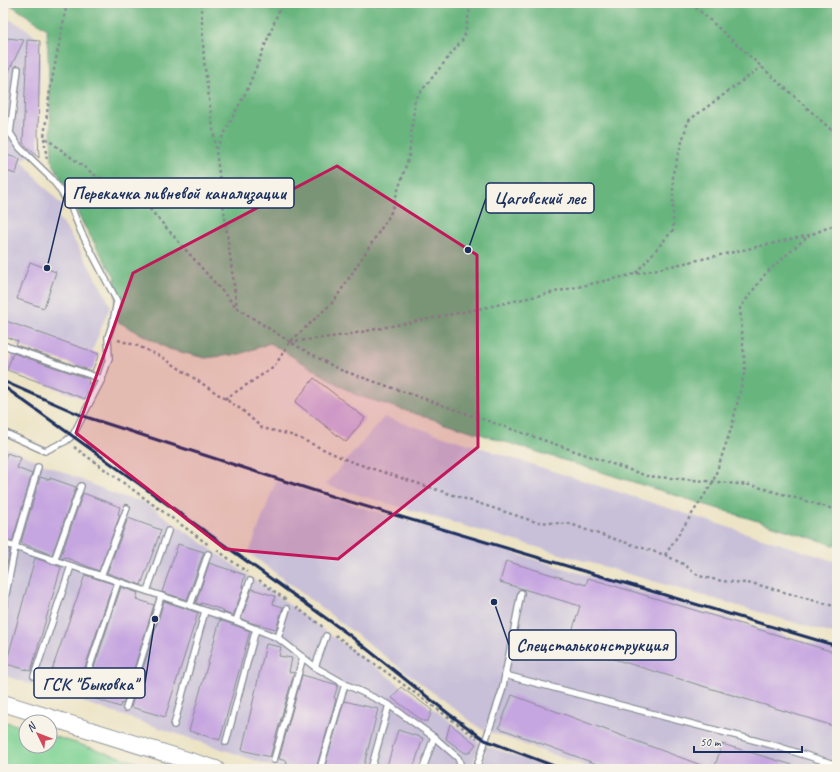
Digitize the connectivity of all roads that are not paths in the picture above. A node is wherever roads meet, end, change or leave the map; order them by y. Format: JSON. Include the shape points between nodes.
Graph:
{"nodes":[{"id":1,"x":18,"y":69,"type":"dead end"},
{"id":2,"x":3,"y":345,"type":"edge"},
{"id":3,"x":102,"y":379,"type":"junction"},
{"id":4,"x":3,"y":432,"type":"edge"},
{"id":5,"x":38,"y":467,"type":"dead end"},
{"id":6,"x":81,"y":486,"type":"dead end"},
{"id":7,"x":127,"y":508,"type":"dead end"},
{"id":8,"x":168,"y":531,"type":"dead end"},
{"id":9,"x":3,"y":543,"type":"edge"},
{"id":10,"x":15,"y":547,"type":"junction"},
{"id":11,"x":208,"y":554,"type":"dead end"},
{"id":12,"x":54,"y":560,"type":"junction"},
{"id":13,"x":71,"y":566,"type":"junction"},
{"id":14,"x":101,"y":576,"type":"junction"},
{"id":15,"x":250,"y":581,"type":"dead end"},
{"id":16,"x":118,"y":582,"type":"junction"},
{"id":17,"x":147,"y":591,"type":"junction"},
{"id":18,"x":520,"y":593,"type":"dead end"},
{"id":19,"x":161,"y":596,"type":"junction"},
{"id":20,"x":190,"y":606,"type":"junction"},
{"id":21,"x":3,"y":609,"type":"edge"},
{"id":22,"x":287,"y":609,"type":"dead end"},
{"id":23,"x":205,"y":611,"type":"junction"},
{"id":24,"x":236,"y":621,"type":"junction"},
{"id":25,"x":256,"y":629,"type":"junction"},
{"id":26,"x":326,"y":636,"type":"dead end"},
{"id":27,"x":278,"y":638,"type":"junction"},
{"id":28,"x":303,"y":657,"type":"junction"},
{"id":29,"x":316,"y":667,"type":"junction"},
{"id":30,"x":505,"y":675,"type":"junction"},
{"id":31,"x":34,"y":676,"type":"dead end"},
{"id":32,"x":344,"y":684,"type":"junction"},
{"id":33,"x":81,"y":693,"type":"dead end"},
{"id":34,"x":3,"y":703,"type":"edge"},
{"id":35,"x":389,"y":705,"type":"junction"},
{"id":36,"x":126,"y":708,"type":"dead end"},
{"id":37,"x":174,"y":725,"type":"dead end"},
{"id":38,"x":434,"y":737,"type":"junction"},
{"id":39,"x":226,"y":742,"type":"dead end"},
{"id":40,"x":274,"y":760,"type":"dead end"},
{"id":41,"x":837,"y":765,"type":"edge"},
{"id":42,"x":216,"y":769,"type":"edge"},
{"id":43,"x":320,"y":769,"type":"edge"},
{"id":44,"x":371,"y":769,"type":"edge"},
{"id":45,"x":424,"y":769,"type":"edge"},
{"id":46,"x":462,"y":769,"type":"edge"},
{"id":47,"x":476,"y":769,"type":"edge"}],
"edges":[{"from":1,"to":3,"type":"lane","via":[[10,133],[20,148],[50,177],[70,207],[117,301],[108,337],[109,358]]},
{"from":2,"to":3,"type":"lane"},
{"from":3,"to":4,"type":"lane","via":[[73,435],[66,441],[45,451]]},
{"from":5,"to":10,"type":"lane"},
{"from":6,"to":12,"type":"lane"},
{"from":7,"to":14,"type":"lane"},
{"from":8,"to":17,"type":"lane"},
{"from":9,"to":10,"type":"lane"},
{"from":10,"to":12,"type":"lane"},
{"from":10,"to":21,"type":"lane"},
{"from":11,"to":20,"type":"lane"},
{"from":12,"to":13,"type":"lane"},
{"from":13,"to":14,"type":"lane"},
{"from":13,"to":31,"type":"lane"},
{"from":14,"to":16,"type":"lane"},
{"from":15,"to":24,"type":"lane"},
{"from":16,"to":17,"type":"lane"},
{"from":16,"to":33,"type":"lane"},
{"from":17,"to":19,"type":"lane"},
{"from":18,"to":30,"type":"lane"},
{"from":19,"to":20,"type":"lane"},
{"from":19,"to":36,"type":"lane"},
{"from":20,"to":23,"type":"lane"},
{"from":22,"to":27,"type":"lane"},
{"from":23,"to":24,"type":"lane"},
{"from":23,"to":37,"type":"lane"},
{"from":24,"to":25,"type":"lane"},
{"from":25,"to":27,"type":"lane"},
{"from":25,"to":39,"type":"lane"},
{"from":26,"to":29,"type":"lane"},
{"from":27,"to":28,"type":"lane"},
{"from":28,"to":29,"type":"lane"},
{"from":28,"to":40,"type":"lane"},
{"from":29,"to":32,"type":"lane"},
{"from":30,"to":41,"type":"lane","via":[[776,746]]},
{"from":30,"to":47,"type":"lane"},
{"from":32,"to":35,"type":"lane"},
{"from":32,"to":43,"type":"lane"},
{"from":34,"to":42,"type":"main road"},
{"from":35,"to":38,"type":"lane"},
{"from":35,"to":44,"type":"lane"},
{"from":38,"to":45,"type":"lane"},
{"from":38,"to":46,"type":"lane","via":[[458,758]]}]}
